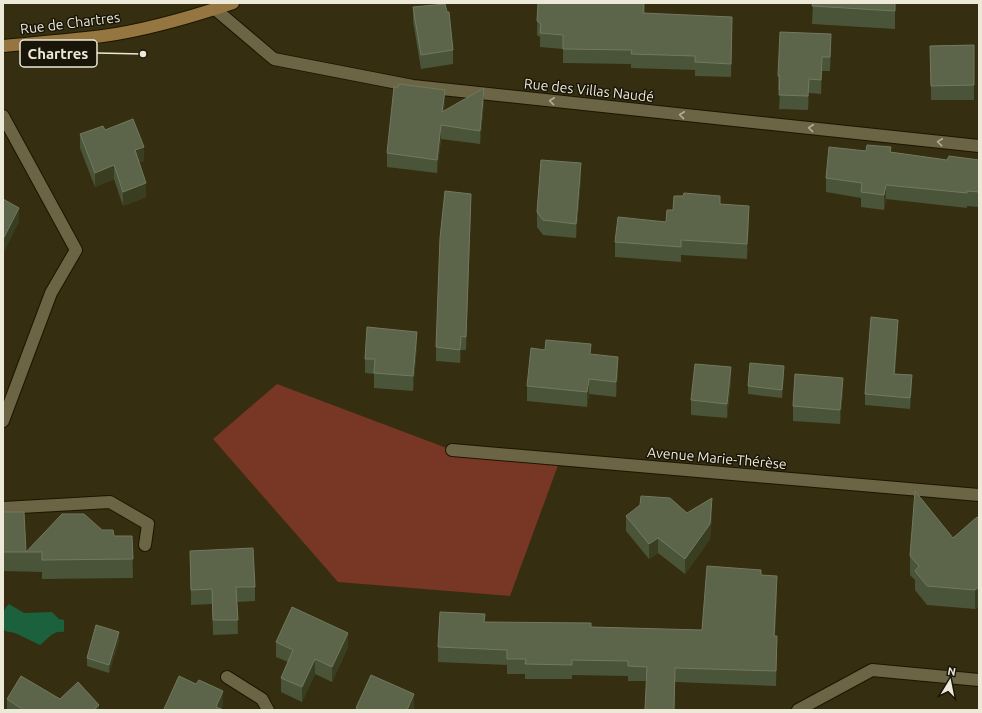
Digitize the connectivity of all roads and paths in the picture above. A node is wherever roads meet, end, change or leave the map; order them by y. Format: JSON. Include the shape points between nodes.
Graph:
{"nodes":[{"id":1,"x":233,"y":3,"type":"edge"},
{"id":2,"x":215,"y":9,"type":"junction"},
{"id":3,"x":3,"y":46,"type":"edge"},
{"id":4,"x":3,"y":116,"type":"edge"},
{"id":5,"x":979,"y":146,"type":"edge"},
{"id":6,"x":3,"y":421,"type":"edge"},
{"id":7,"x":452,"y":450,"type":"dead end"},
{"id":8,"x":979,"y":495,"type":"edge"},
{"id":9,"x":3,"y":508,"type":"edge"},
{"id":10,"x":145,"y":545,"type":"dead end"},
{"id":11,"x":227,"y":677,"type":"dead end"},
{"id":12,"x":979,"y":680,"type":"edge"},
{"id":13,"x":268,"y":710,"type":"edge"},
{"id":14,"x":798,"y":710,"type":"edge"}],
"edges":[{"from":1,"to":2,"type":"main road","name":"Rue de Chartres"},
{"from":2,"to":3,"type":"main road","name":"Rue de Chartres","via":[[183,20],[103,36]]},
{"from":5,"to":2,"type":"street","name":"Rue des Villas Naudé","one_way":true,"via":[[413,86],[274,59]]},
{"from":4,"to":6,"type":"street","via":[[76,250],[51,293]]},
{"from":7,"to":8,"type":"street","name":"Avenue Marie-Thérèse"},
{"from":9,"to":10,"type":"street","via":[[110,502],[148,524]]},
{"from":11,"to":13,"type":"street","via":[[262,699]]},
{"from":12,"to":14,"type":"street","via":[[872,670]]}]}
